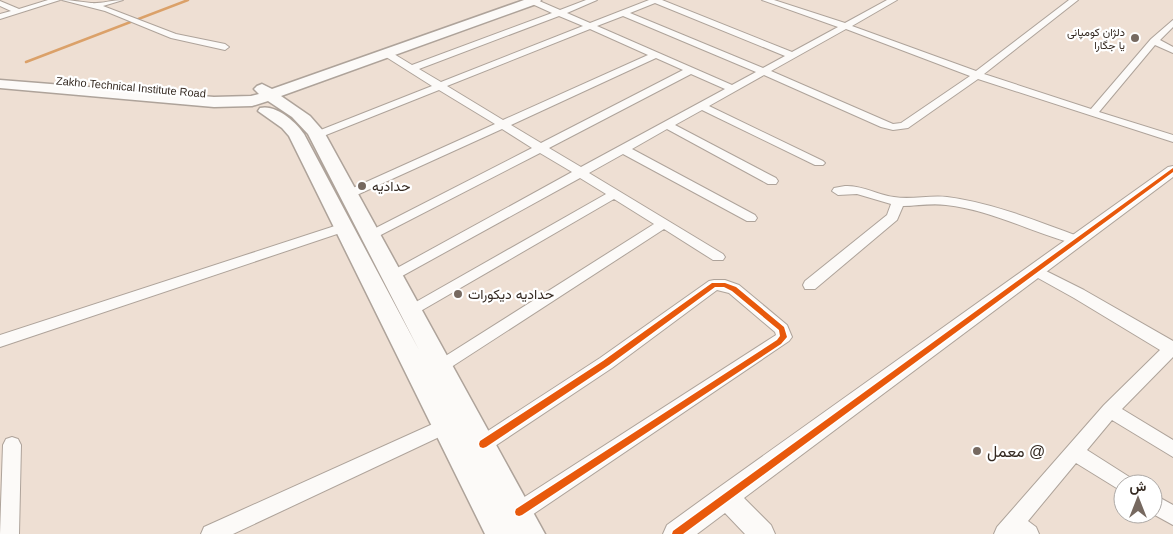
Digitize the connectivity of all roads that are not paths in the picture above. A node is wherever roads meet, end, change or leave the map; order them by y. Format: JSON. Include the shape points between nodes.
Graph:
{"nodes":[{"id":1,"x":56,"y":0,"type":"edge"},
{"id":2,"x":66,"y":0,"type":"edge"},
{"id":3,"x":119,"y":0,"type":"edge"},
{"id":4,"x":517,"y":0,"type":"edge"},
{"id":5,"x":534,"y":0,"type":"edge"},
{"id":6,"x":593,"y":0,"type":"edge"},
{"id":7,"x":656,"y":0,"type":"edge"},
{"id":8,"x":766,"y":0,"type":"edge"},
{"id":9,"x":1074,"y":0,"type":"edge"},
{"id":10,"x":887,"y":1,"type":"edge"},
{"id":11,"x":0,"y":3,"type":"edge"},
{"id":12,"x":95,"y":5,"type":"junction"},
{"id":13,"x":18,"y":11,"type":"junction"},
{"id":14,"x":560,"y":12,"type":"junction"},
{"id":15,"x":622,"y":13,"type":"junction"},
{"id":16,"x":0,"y":17,"type":"edge"},
{"id":17,"x":1173,"y":22,"type":"edge"},
{"id":18,"x":590,"y":26,"type":"junction"},
{"id":19,"x":845,"y":26,"type":"junction"},
{"id":20,"x":1154,"y":41,"type":"junction"},
{"id":21,"x":225,"y":47,"type":"dead end"},
{"id":22,"x":1173,"y":50,"type":"edge"},
{"id":23,"x":386,"y":53,"type":"junction"},
{"id":24,"x":656,"y":55,"type":"junction"},
{"id":25,"x":793,"y":56,"type":"junction"},
{"id":26,"x":413,"y":68,"type":"junction"},
{"id":27,"x":691,"y":70,"type":"junction"},
{"id":28,"x":764,"y":72,"type":"junction"},
{"id":29,"x":0,"y":76,"type":"edge"},
{"id":30,"x":976,"y":76,"type":"junction"},
{"id":31,"x":0,"y":84,"type":"edge"},
{"id":32,"x":440,"y":87,"type":"junction"},
{"id":33,"x":294,"y":88,"type":"junction"},
{"id":34,"x":733,"y":88,"type":"junction"},
{"id":35,"x":257,"y":94,"type":"junction"},
{"id":36,"x":702,"y":106,"type":"junction"},
{"id":37,"x":1093,"y":113,"type":"junction"},
{"id":38,"x":292,"y":118,"type":"junction"},
{"id":39,"x":501,"y":124,"type":"junction"},
{"id":40,"x":667,"y":125,"type":"junction"},
{"id":41,"x":317,"y":135,"type":"junction"},
{"id":42,"x":1173,"y":139,"type":"edge"},
{"id":43,"x":540,"y":148,"type":"junction"},
{"id":44,"x":623,"y":149,"type":"junction"},
{"id":45,"x":819,"y":163,"type":"dead end"},
{"id":46,"x":1173,"y":170,"type":"edge"},
{"id":47,"x":580,"y":173,"type":"junction"},
{"id":48,"x":772,"y":182,"type":"dead end"},
{"id":49,"x":838,"y":191,"type":"dead end"},
{"id":50,"x":614,"y":194,"type":"junction"},
{"id":51,"x":348,"y":195,"type":"junction"},
{"id":52,"x":898,"y":202,"type":"junction"},
{"id":53,"x":751,"y":218,"type":"dead end"},
{"id":54,"x":663,"y":224,"type":"junction"},
{"id":55,"x":344,"y":227,"type":"junction"},
{"id":56,"x":371,"y":236,"type":"junction"},
{"id":57,"x":1075,"y":240,"type":"junction"},
{"id":58,"x":718,"y":258,"type":"dead end"},
{"id":59,"x":1034,"y":270,"type":"junction"},
{"id":60,"x":393,"y":276,"type":"junction"},
{"id":61,"x":810,"y":285,"type":"dead end"},
{"id":62,"x":412,"y":311,"type":"junction"},
{"id":63,"x":0,"y":341,"type":"edge"},
{"id":64,"x":1172,"y":349,"type":"edge"},
{"id":65,"x":442,"y":367,"type":"junction"},
{"id":66,"x":1110,"y":410,"type":"junction"},
{"id":67,"x":446,"y":426,"type":"junction"},
{"id":68,"x":483,"y":444,"type":"junction"},
{"id":69,"x":12,"y":445,"type":"dead end"},
{"id":70,"x":1173,"y":449,"type":"edge"},
{"id":71,"x":1074,"y":452,"type":"junction"},
{"id":72,"x":1113,"y":477,"type":"edge"},
{"id":73,"x":726,"y":496,"type":"junction"},
{"id":74,"x":519,"y":512,"type":"junction"},
{"id":75,"x":1016,"y":530,"type":"edge"},
{"id":76,"x":9,"y":534,"type":"edge"},
{"id":77,"x":211,"y":534,"type":"edge"},
{"id":78,"x":501,"y":534,"type":"edge"},
{"id":79,"x":530,"y":534,"type":"edge"},
{"id":80,"x":676,"y":534,"type":"edge"},
{"id":81,"x":762,"y":534,"type":"edge"}],
"edges":[{"from":1,"to":13,"type":"street"},
{"from":2,"to":12,"type":"street"},
{"from":3,"to":12,"type":"street"},
{"from":4,"to":35,"type":"main road"},
{"from":5,"to":14,"type":"street"},
{"from":5,"to":23,"type":"main road"},
{"from":6,"to":14,"type":"street"},
{"from":7,"to":15,"type":"street"},
{"from":7,"to":25,"type":"street"},
{"from":8,"to":19,"type":"street"},
{"from":9,"to":30,"type":"street"},
{"from":10,"to":19,"type":"street"},
{"from":11,"to":13,"type":"street"},
{"from":12,"to":21,"type":"street","via":[[174,36]]},
{"from":13,"to":16,"type":"street"},
{"from":14,"to":18,"type":"street"},
{"from":14,"to":26,"type":"street"},
{"from":15,"to":18,"type":"street"},
{"from":15,"to":28,"type":"street"},
{"from":17,"to":20,"type":"street"},
{"from":18,"to":24,"type":"street"},
{"from":18,"to":32,"type":"street"},
{"from":19,"to":25,"type":"street"},
{"from":19,"to":30,"type":"street"},
{"from":20,"to":22,"type":"street"},
{"from":20,"to":37,"type":"street"},
{"from":23,"to":26,"type":"street"},
{"from":23,"to":33,"type":"main road"},
{"from":24,"to":27,"type":"street"},
{"from":24,"to":39,"type":"street"},
{"from":25,"to":28,"type":"street"},
{"from":26,"to":32,"type":"street"},
{"from":27,"to":34,"type":"street"},
{"from":27,"to":43,"type":"street"},
{"from":28,"to":30,"type":"street","via":[[897,128]]},
{"from":28,"to":34,"type":"street"},
{"from":29,"to":35,"type":"main road","name":"Zakho Technical Institute Road","via":[[216,94]]},
{"from":30,"to":37,"type":"street"},
{"from":31,"to":35,"type":"main road","via":[[214,102]]},
{"from":32,"to":39,"type":"street"},
{"from":32,"to":41,"type":"street"},
{"from":33,"to":35,"type":"main road"},
{"from":33,"to":38,"type":"main road"},
{"from":34,"to":36,"type":"street"},
{"from":35,"to":38,"type":"main road"},
{"from":36,"to":40,"type":"street"},
{"from":36,"to":45,"type":"street"},
{"from":37,"to":42,"type":"street"},
{"from":38,"to":41,"type":"main road"},
{"from":38,"to":55,"type":"main road","via":[[296,134]]},
{"from":39,"to":43,"type":"street"},
{"from":39,"to":51,"type":"street"},
{"from":40,"to":44,"type":"street"},
{"from":40,"to":48,"type":"street"},
{"from":41,"to":51,"type":"main road"},
{"from":43,"to":47,"type":"street"},
{"from":43,"to":56,"type":"street"},
{"from":44,"to":47,"type":"street"},
{"from":44,"to":53,"type":"street"},
{"from":46,"to":57,"type":"street"},
{"from":47,"to":50,"type":"street"},
{"from":47,"to":60,"type":"street"},
{"from":49,"to":52,"type":"street","via":[[859,190]]},
{"from":50,"to":54,"type":"street"},
{"from":50,"to":62,"type":"street"},
{"from":51,"to":56,"type":"main road"},
{"from":52,"to":57,"type":"street","via":[[928,200],[963,204],[1015,218]]},
{"from":52,"to":61,"type":"street","via":[[893,217]]},
{"from":54,"to":58,"type":"street"},
{"from":54,"to":65,"type":"street"},
{"from":55,"to":63,"type":"street"},
{"from":55,"to":67,"type":"main road"},
{"from":56,"to":60,"type":"main road"},
{"from":57,"to":59,"type":"street"},
{"from":59,"to":64,"type":"street"},
{"from":59,"to":73,"type":"street"},
{"from":60,"to":62,"type":"main road"},
{"from":62,"to":65,"type":"main road"},
{"from":64,"to":66,"type":"street"},
{"from":65,"to":68,"type":"main road"},
{"from":66,"to":70,"type":"street"},
{"from":66,"to":71,"type":"street"},
{"from":67,"to":77,"type":"street"},
{"from":67,"to":78,"type":"main road"},
{"from":68,"to":74,"type":"main road"},
{"from":68,"to":74,"type":"street","via":[[606,363],[714,285],[734,289],[782,329],[784,336],[780,342]]},
{"from":69,"to":76,"type":"street"},
{"from":71,"to":72,"type":"street"},
{"from":71,"to":75,"type":"street"},
{"from":73,"to":80,"type":"street"},
{"from":73,"to":81,"type":"street"},
{"from":74,"to":79,"type":"main road"}]}
